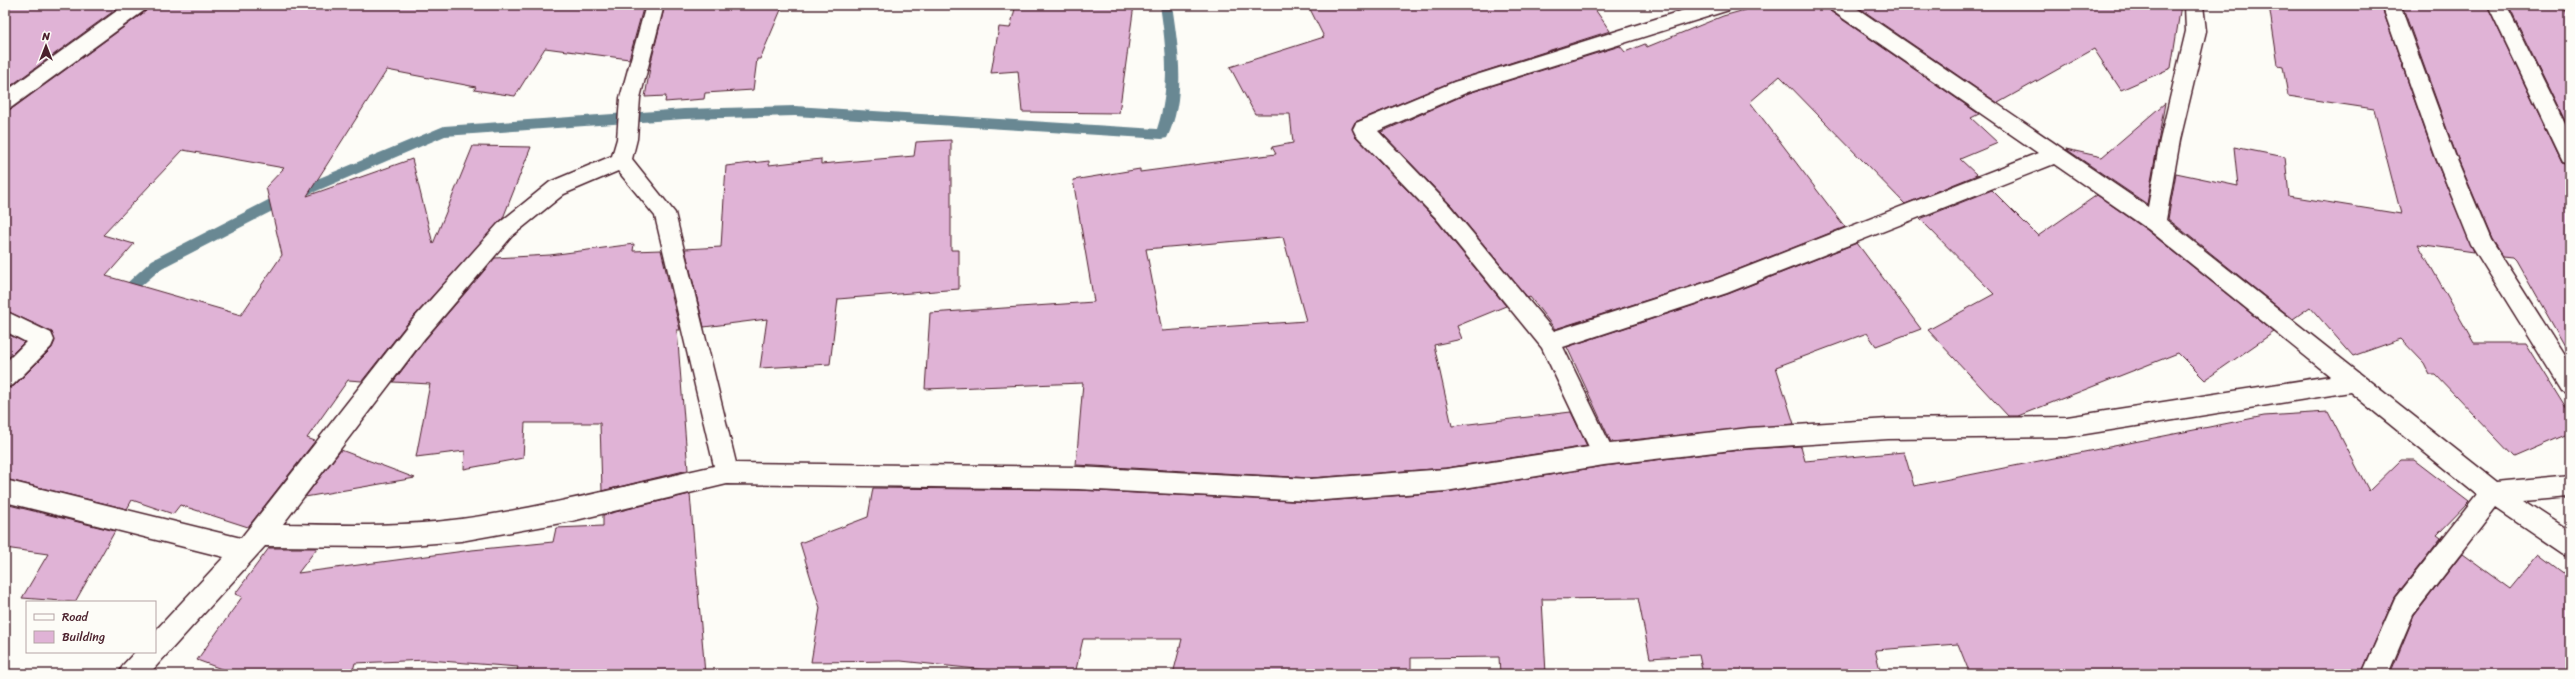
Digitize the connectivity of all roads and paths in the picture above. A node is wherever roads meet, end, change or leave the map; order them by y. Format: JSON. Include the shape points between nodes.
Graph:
{"nodes":[{"id":1,"x":138,"y":5,"type":"edge"},
{"id":2,"x":655,"y":5,"type":"edge"},
{"id":3,"x":1722,"y":5,"type":"edge"},
{"id":4,"x":1838,"y":5,"type":"edge"},
{"id":5,"x":2194,"y":5,"type":"edge"},
{"id":6,"x":2391,"y":5,"type":"edge"},
{"id":7,"x":2497,"y":5,"type":"edge"},
{"id":8,"x":5,"y":102,"type":"edge"},
{"id":9,"x":2058,"y":154,"type":"junction"},
{"id":10,"x":2570,"y":156,"type":"edge"},
{"id":11,"x":621,"y":161,"type":"junction"},
{"id":12,"x":2155,"y":223,"type":"junction"},
{"id":13,"x":5,"y":320,"type":"edge"},
{"id":14,"x":1550,"y":342,"type":"junction"},
{"id":15,"x":5,"y":378,"type":"edge"},
{"id":16,"x":2354,"y":382,"type":"junction"},
{"id":17,"x":2570,"y":383,"type":"edge"},
{"id":18,"x":1604,"y":455,"type":"junction"},
{"id":19,"x":728,"y":473,"type":"junction"},
{"id":20,"x":2570,"y":486,"type":"edge"},
{"id":21,"x":5,"y":491,"type":"edge"},
{"id":22,"x":2493,"y":493,"type":"junction"},
{"id":23,"x":253,"y":543,"type":"junction"},
{"id":24,"x":2570,"y":545,"type":"edge"},
{"id":25,"x":156,"y":648,"type":"edge"},
{"id":26,"x":151,"y":653,"type":"edge"},
{"id":27,"x":132,"y":674,"type":"edge"},
{"id":28,"x":2375,"y":674,"type":"edge"}],
"edges":[{"from":1,"to":8,"type":"street"},
{"from":2,"to":11,"type":"street","via":[[630,98],[627,139]]},
{"from":3,"to":14,"type":"street","via":[[1461,87],[1363,129],[1443,212]]},
{"from":4,"to":9,"type":"street"},
{"from":5,"to":12,"type":"street","via":[[2196,31],[2170,140]]},
{"from":6,"to":17,"type":"street","via":[[2445,155],[2482,244]]},
{"from":7,"to":10,"type":"street"},
{"from":9,"to":12,"type":"street"},
{"from":9,"to":14,"type":"street","via":[[1720,287]]},
{"from":11,"to":19,"type":"street","via":[[665,213]]},
{"from":11,"to":23,"type":"street","via":[[556,188],[505,230],[416,332]]},
{"from":12,"to":16,"type":"street"},
{"from":13,"to":15,"type":"street","via":[[43,340]]},
{"from":14,"to":18,"type":"street"},
{"from":16,"to":18,"type":"street","via":[[2066,427],[1888,428],[1749,438]]},
{"from":16,"to":22,"type":"street"},
{"from":18,"to":19,"type":"street","via":[[1446,480],[1312,490],[1078,478]]},
{"from":19,"to":23,"type":"street","via":[[572,510],[461,530]]},
{"from":20,"to":22,"type":"street"},
{"from":21,"to":23,"type":"street"},
{"from":22,"to":24,"type":"street"},
{"from":22,"to":28,"type":"street","via":[[2404,607]]},
{"from":23,"to":25,"type":"street"},
{"from":26,"to":27,"type":"street"}]}
